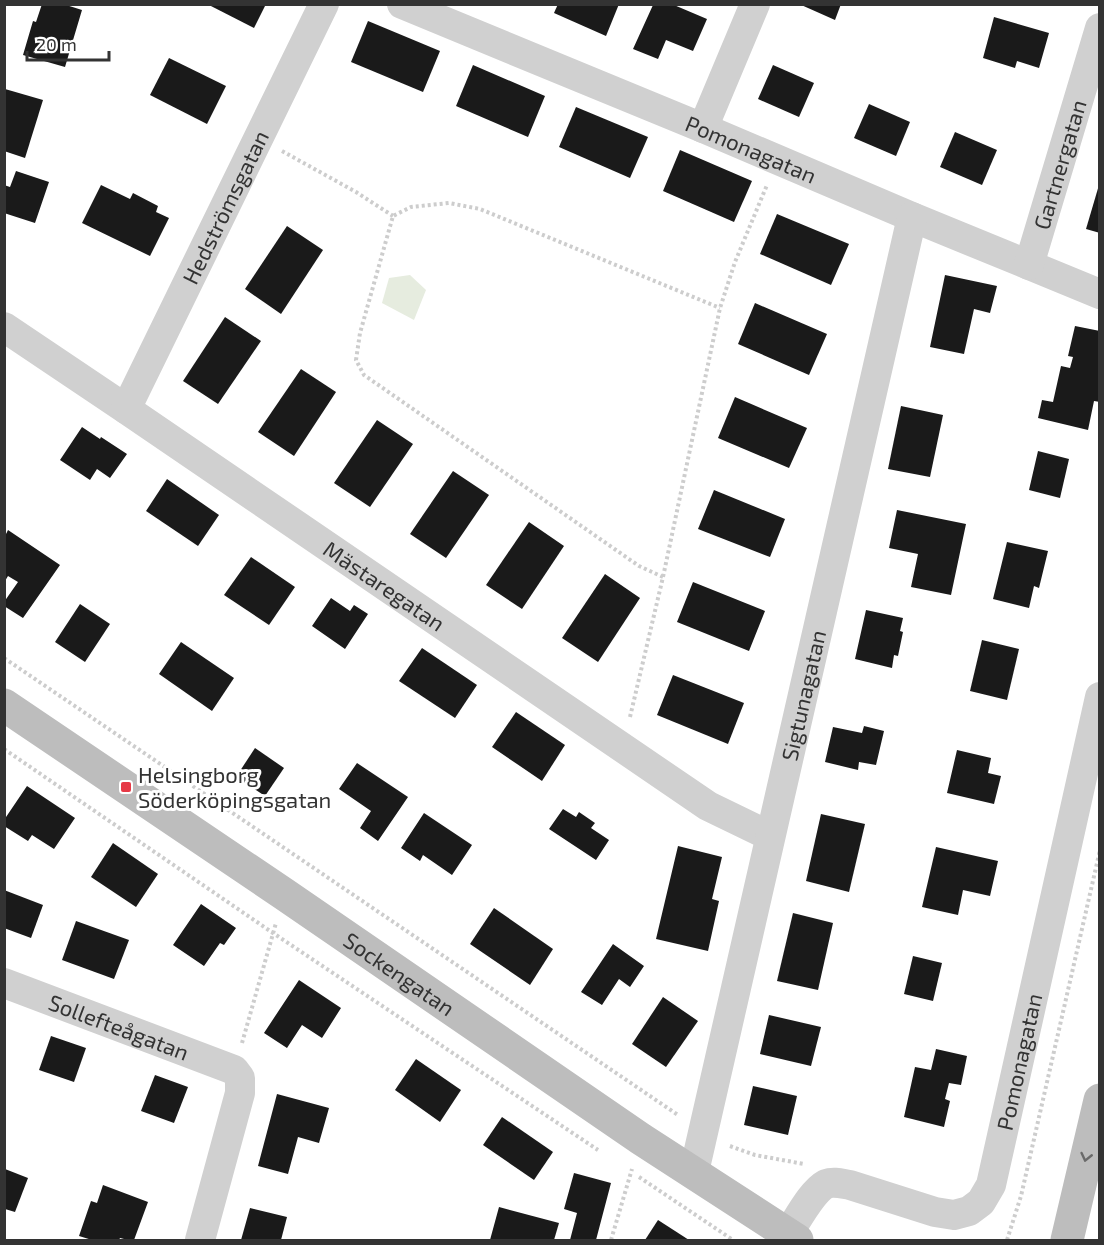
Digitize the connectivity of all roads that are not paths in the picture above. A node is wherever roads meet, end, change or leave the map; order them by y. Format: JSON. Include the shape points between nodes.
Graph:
{"nodes":[{"id":1,"x":324,"y":4,"type":"edge"},
{"id":2,"x":402,"y":4,"type":"edge"},
{"id":3,"x":755,"y":4,"type":"edge"},
{"id":4,"x":1100,"y":28,"type":"edge"},
{"id":5,"x":703,"y":128,"type":"junction"},
{"id":6,"x":912,"y":217,"type":"junction"},
{"id":7,"x":1029,"y":265,"type":"junction"},
{"id":8,"x":1100,"y":294,"type":"edge"},
{"id":9,"x":4,"y":327,"type":"edge"},
{"id":10,"x":126,"y":408,"type":"junction"},
{"id":11,"x":1100,"y":697,"type":"edge"},
{"id":12,"x":4,"y":705,"type":"edge"},
{"id":13,"x":770,"y":836,"type":"junction"},
{"id":14,"x":4,"y":983,"type":"edge"},
{"id":15,"x":1100,"y":1100,"type":"edge"},
{"id":16,"x":694,"y":1172,"type":"junction"},
{"id":17,"x":792,"y":1238,"type":"edge"},
{"id":18,"x":200,"y":1240,"type":"edge"},
{"id":19,"x":1067,"y":1240,"type":"edge"}],
"edges":[{"from":1,"to":10,"type":"street","name":"Hedströmsgatan"},
{"from":2,"to":5,"type":"street","name":"Pomonagatan"},
{"from":3,"to":5,"type":"street"},
{"from":4,"to":7,"type":"street","name":"Gartnergatan"},
{"from":5,"to":6,"type":"street","name":"Pomonagatan"},
{"from":6,"to":7,"type":"street","name":"Pomonagatan"},
{"from":6,"to":13,"type":"street","name":"Sigtunagatan"},
{"from":7,"to":8,"type":"street","name":"Pomonagatan"},
{"from":9,"to":10,"type":"street","name":"Mästaregatan"},
{"from":10,"to":13,"type":"street","name":"Mästaregatan","via":[[708,806]]},
{"from":11,"to":17,"type":"street","name":"Pomonagatan","via":[[991,1185],[981,1202],[954,1215],[837,1182],[827,1184],[807,1203]]},
{"from":12,"to":16,"type":"street","name":"Sockengatan"},
{"from":13,"to":16,"type":"street","name":"Sigtunagatan"},
{"from":14,"to":18,"type":"street","name":"Sollefteågatan","via":[[234,1070],[240,1078],[240,1093]]},
{"from":15,"to":19,"type":"street","one_way":true},
{"from":16,"to":17,"type":"street","name":"Sockengatan"}]}
